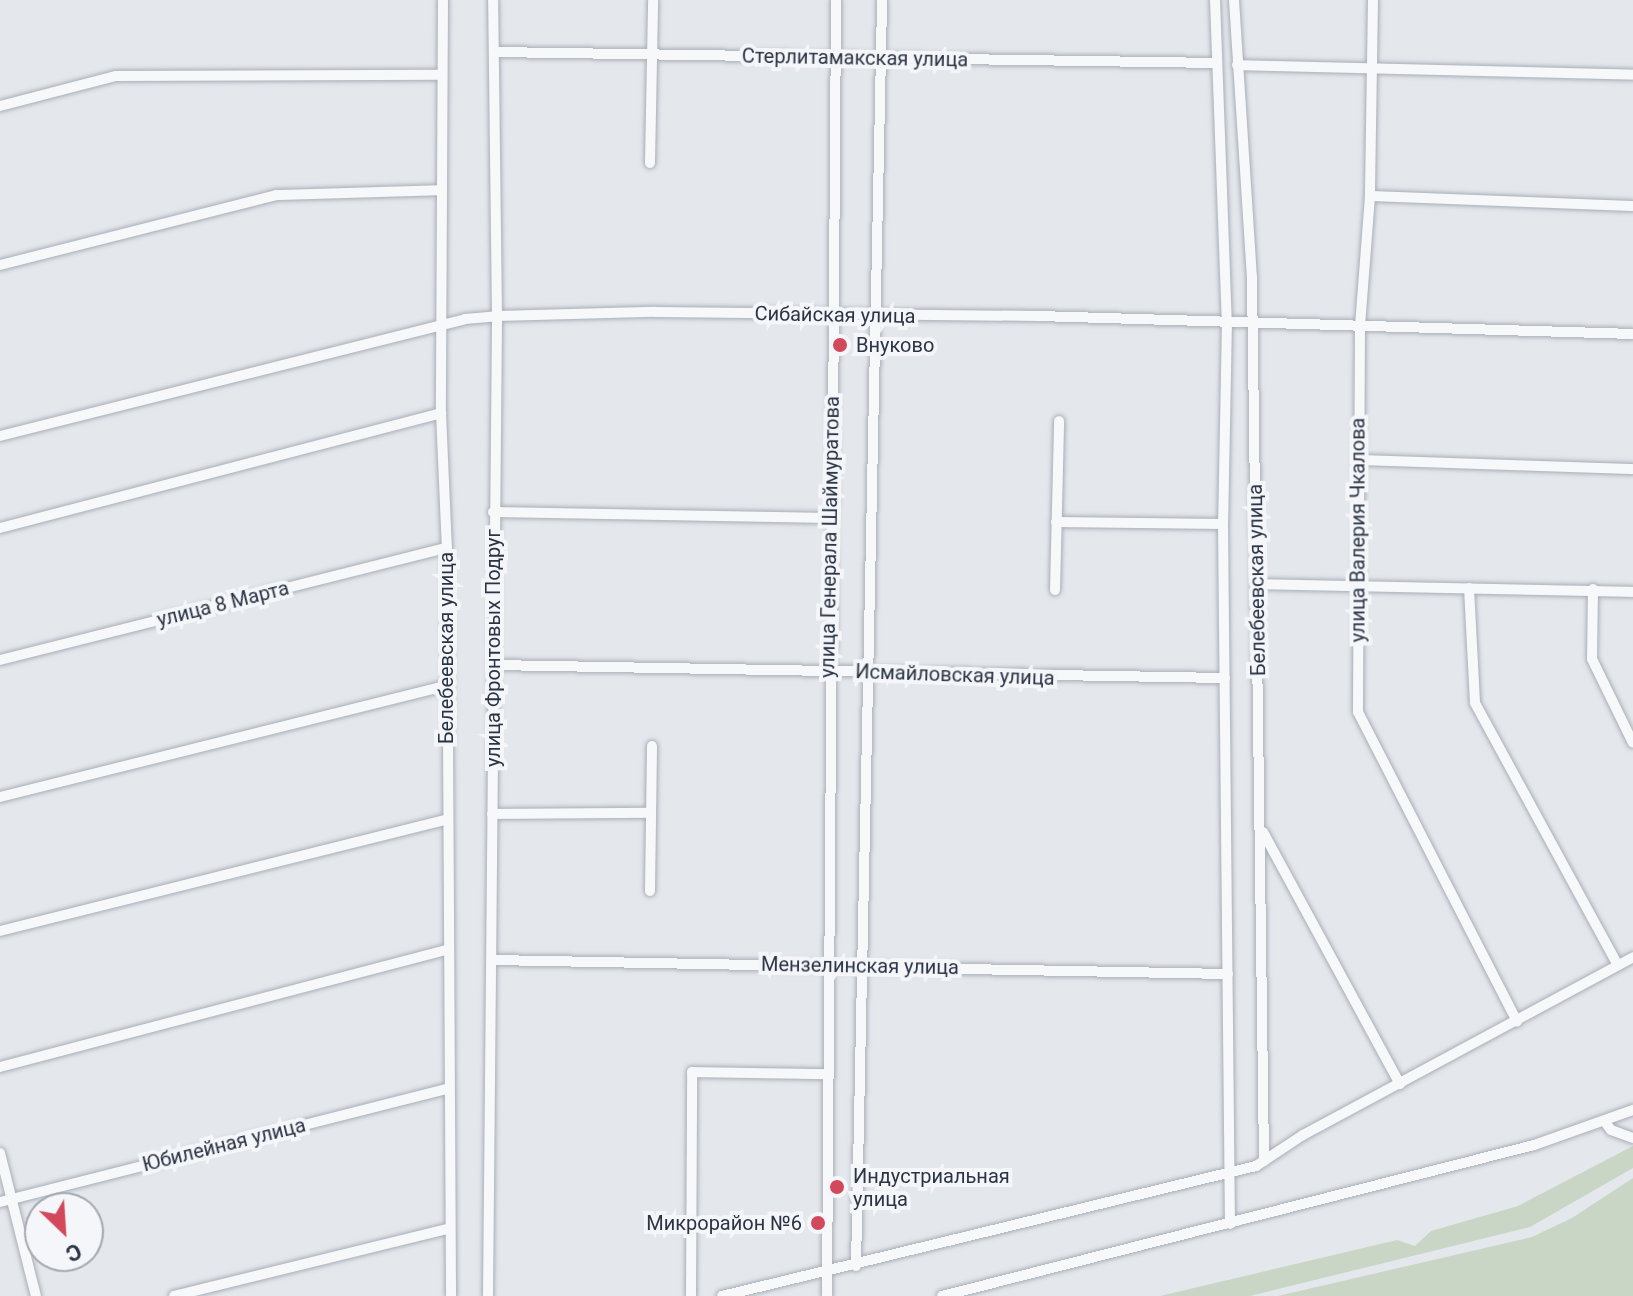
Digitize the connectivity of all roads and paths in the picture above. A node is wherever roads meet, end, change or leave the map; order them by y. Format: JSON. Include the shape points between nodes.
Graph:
{"nodes":[{"id":1,"x":443,"y":0,"type":"edge"},
{"id":2,"x":493,"y":0,"type":"edge"},
{"id":3,"x":653,"y":0,"type":"edge"},
{"id":4,"x":836,"y":0,"type":"edge"},
{"id":5,"x":882,"y":0,"type":"edge"},
{"id":6,"x":1215,"y":0,"type":"edge"},
{"id":7,"x":1234,"y":0,"type":"edge"},
{"id":8,"x":1373,"y":0,"type":"edge"},
{"id":9,"x":494,"y":52,"type":"junction"},
{"id":10,"x":653,"y":54,"type":"junction"},
{"id":11,"x":835,"y":57,"type":"junction"},
{"id":12,"x":880,"y":58,"type":"junction"},
{"id":13,"x":1216,"y":63,"type":"junction"},
{"id":14,"x":1237,"y":65,"type":"junction"},
{"id":15,"x":1372,"y":69,"type":"junction"},
{"id":16,"x":441,"y":75,"type":"junction"},
{"id":17,"x":1633,"y":75,"type":"edge"},
{"id":18,"x":0,"y":106,"type":"edge"},
{"id":19,"x":650,"y":163,"type":"dead end"},
{"id":20,"x":442,"y":190,"type":"junction"},
{"id":21,"x":1370,"y":196,"type":"junction"},
{"id":22,"x":1633,"y":206,"type":"edge"},
{"id":23,"x":0,"y":265,"type":"edge"},
{"id":24,"x":873,"y":315,"type":"junction"},
{"id":25,"x":497,"y":316,"type":"junction"},
{"id":26,"x":833,"y":316,"type":"junction"},
{"id":27,"x":1227,"y":321,"type":"junction"},
{"id":28,"x":1251,"y":324,"type":"junction"},
{"id":29,"x":445,"y":325,"type":"junction"},
{"id":30,"x":1360,"y":326,"type":"junction"},
{"id":31,"x":1633,"y":334,"type":"edge"},
{"id":32,"x":441,"y":413,"type":"junction"},
{"id":33,"x":1059,"y":421,"type":"dead end"},
{"id":34,"x":0,"y":436,"type":"edge"},
{"id":35,"x":1358,"y":460,"type":"junction"},
{"id":36,"x":1633,"y":469,"type":"edge"},
{"id":37,"x":493,"y":512,"type":"junction"},
{"id":38,"x":830,"y":518,"type":"junction"},
{"id":39,"x":1056,"y":522,"type":"junction"},
{"id":40,"x":1223,"y":524,"type":"junction"},
{"id":41,"x":0,"y":528,"type":"edge"},
{"id":42,"x":447,"y":548,"type":"junction"},
{"id":43,"x":1257,"y":584,"type":"junction"},
{"id":44,"x":1360,"y":588,"type":"junction"},
{"id":45,"x":1469,"y":588,"type":"junction"},
{"id":46,"x":1593,"y":589,"type":"junction"},
{"id":47,"x":1055,"y":590,"type":"dead end"},
{"id":48,"x":1633,"y":592,"type":"edge"},
{"id":49,"x":0,"y":660,"type":"edge"},
{"id":50,"x":493,"y":665,"type":"junction"},
{"id":51,"x":828,"y":672,"type":"junction"},
{"id":52,"x":865,"y":672,"type":"junction"},
{"id":53,"x":1225,"y":678,"type":"junction"},
{"id":54,"x":444,"y":686,"type":"junction"},
{"id":55,"x":1633,"y":743,"type":"edge"},
{"id":56,"x":652,"y":746,"type":"dead end"},
{"id":57,"x":0,"y":797,"type":"edge"},
{"id":58,"x":650,"y":813,"type":"junction"},
{"id":59,"x":492,"y":814,"type":"junction"},
{"id":60,"x":446,"y":820,"type":"junction"},
{"id":61,"x":1262,"y":830,"type":"junction"},
{"id":62,"x":650,"y":891,"type":"dead end"},
{"id":63,"x":0,"y":931,"type":"edge"},
{"id":64,"x":447,"y":950,"type":"junction"},
{"id":65,"x":1633,"y":957,"type":"edge"},
{"id":66,"x":492,"y":960,"type":"junction"},
{"id":67,"x":827,"y":965,"type":"junction"},
{"id":68,"x":862,"y":965,"type":"junction"},
{"id":69,"x":1618,"y":965,"type":"junction"},
{"id":70,"x":1228,"y":974,"type":"junction"},
{"id":71,"x":1517,"y":1022,"type":"junction"},
{"id":72,"x":0,"y":1067,"type":"edge"},
{"id":73,"x":826,"y":1074,"type":"junction"},
{"id":74,"x":1400,"y":1084,"type":"junction"},
{"id":75,"x":449,"y":1088,"type":"junction"},
{"id":76,"x":1633,"y":1110,"type":"edge"},
{"id":77,"x":1605,"y":1122,"type":"junction"},
{"id":78,"x":1633,"y":1138,"type":"edge"},
{"id":79,"x":0,"y":1153,"type":"edge"},
{"id":80,"x":1264,"y":1161,"type":"junction"},
{"id":81,"x":1232,"y":1172,"type":"junction"},
{"id":82,"x":12,"y":1199,"type":"junction"},
{"id":83,"x":0,"y":1202,"type":"edge"},
{"id":84,"x":1230,"y":1224,"type":"junction"},
{"id":85,"x":450,"y":1228,"type":"junction"},
{"id":86,"x":856,"y":1266,"type":"junction"},
{"id":87,"x":825,"y":1274,"type":"junction"},
{"id":88,"x":36,"y":1296,"type":"edge"},
{"id":89,"x":174,"y":1296,"type":"edge"},
{"id":90,"x":451,"y":1296,"type":"edge"},
{"id":91,"x":488,"y":1296,"type":"edge"},
{"id":92,"x":691,"y":1296,"type":"edge"},
{"id":93,"x":722,"y":1296,"type":"edge"},
{"id":94,"x":827,"y":1296,"type":"edge"},
{"id":95,"x":942,"y":1296,"type":"edge"}],
"edges":[{"from":1,"to":16,"type":"street","name":"Белебеевская улица","via":[[446,53]]},
{"from":2,"to":9,"type":"street","name":"улица Фронтовых Подруг"},
{"from":3,"to":10,"type":"street"},
{"from":4,"to":11,"type":"street","name":"улица Генерала Шаймуратова"},
{"from":5,"to":12,"type":"street"},
{"from":6,"to":13,"type":"street","name":"Белебеевская улица"},
{"from":7,"to":14,"type":"street","name":"Белебеевская улица"},
{"from":8,"to":15,"type":"street","name":"улица Валерия Чкалова"},
{"from":9,"to":10,"type":"street","name":"Стерлитамакская улица"},
{"from":9,"to":25,"type":"street","name":"улица Фронтовых Подруг"},
{"from":10,"to":11,"type":"street","name":"Стерлитамакская улица"},
{"from":10,"to":19,"type":"street"},
{"from":11,"to":12,"type":"street","name":"Стерлитамакская улица"},
{"from":11,"to":26,"type":"street","name":"улица Генерала Шаймуратова"},
{"from":12,"to":13,"type":"street","name":"Стерлитамакская улица"},
{"from":12,"to":24,"type":"street"},
{"from":13,"to":27,"type":"street","name":"Белебеевская улица"},
{"from":14,"to":15,"type":"street"},
{"from":14,"to":28,"type":"street","name":"Белебеевская улица"},
{"from":15,"to":17,"type":"street"},
{"from":15,"to":21,"type":"street","name":"улица Валерия Чкалова"},
{"from":16,"to":18,"type":"street","via":[[116,76]]},
{"from":16,"to":20,"type":"street","name":"Белебеевская улица"},
{"from":20,"to":23,"type":"street","via":[[276,195]]},
{"from":20,"to":29,"type":"street","name":"Белебеевская улица"},
{"from":21,"to":22,"type":"street"},
{"from":21,"to":30,"type":"street","name":"улица Валерия Чкалова"},
{"from":24,"to":26,"type":"street","name":"Сибайская улица"},
{"from":24,"to":27,"type":"street","name":"Сибайская улица"},
{"from":24,"to":52,"type":"street"},
{"from":25,"to":26,"type":"street","name":"Сибайская улица"},
{"from":25,"to":29,"type":"street","name":"Сибайская улица"},
{"from":25,"to":37,"type":"street","name":"улица Фронтовых Подруг"},
{"from":26,"to":38,"type":"street","name":"улица Генерала Шаймуратова"},
{"from":27,"to":28,"type":"street","name":"Сибайская улица"},
{"from":27,"to":40,"type":"street","name":"Белебеевская улица"},
{"from":28,"to":30,"type":"street","name":"Сибайская улица"},
{"from":28,"to":43,"type":"street","name":"Белебеевская улица"},
{"from":29,"to":32,"type":"street","name":"Белебеевская улица"},
{"from":29,"to":34,"type":"street","name":"Сибайская улица"},
{"from":30,"to":31,"type":"street","name":"Сибайская улица"},
{"from":30,"to":35,"type":"street","name":"улица Валерия Чкалова"},
{"from":32,"to":41,"type":"street"},
{"from":32,"to":42,"type":"street","name":"Белебеевская улица"},
{"from":33,"to":39,"type":"street"},
{"from":35,"to":36,"type":"street"},
{"from":35,"to":44,"type":"street","name":"улица Валерия Чкалова"},
{"from":37,"to":38,"type":"street"},
{"from":37,"to":50,"type":"street","name":"улица Фронтовых Подруг"},
{"from":38,"to":51,"type":"street","name":"улица Генерала Шаймуратова"},
{"from":39,"to":40,"type":"street"},
{"from":39,"to":47,"type":"street"},
{"from":40,"to":53,"type":"street","name":"Белебеевская улица"},
{"from":42,"to":49,"type":"street","name":"улица 8 Марта"},
{"from":42,"to":54,"type":"street","name":"Белебеевская улица"},
{"from":43,"to":44,"type":"street"},
{"from":43,"to":61,"type":"street","name":"Белебеевская улица"},
{"from":44,"to":45,"type":"street"},
{"from":44,"to":71,"type":"street","name":"улица Валерия Чкалова","via":[[1358,712]]},
{"from":45,"to":46,"type":"street"},
{"from":45,"to":69,"type":"street","via":[[1475,703]]},
{"from":46,"to":48,"type":"street"},
{"from":46,"to":55,"type":"street","via":[[1592,659]]},
{"from":50,"to":51,"type":"street","name":"Исмайловская улица"},
{"from":50,"to":59,"type":"street","name":"улица Фронтовых Подруг"},
{"from":51,"to":52,"type":"street","name":"Исмайловская улица"},
{"from":51,"to":67,"type":"street","name":"улица Генерала Шаймуратова"},
{"from":52,"to":53,"type":"street","name":"Исмайловская улица"},
{"from":52,"to":68,"type":"street"},
{"from":53,"to":70,"type":"street","name":"Белебеевская улица"},
{"from":54,"to":57,"type":"street"},
{"from":54,"to":60,"type":"street","name":"Белебеевская улица"},
{"from":56,"to":58,"type":"street"},
{"from":58,"to":59,"type":"street"},
{"from":58,"to":62,"type":"street"},
{"from":59,"to":66,"type":"street","name":"улица Фронтовых Подруг"},
{"from":60,"to":63,"type":"street"},
{"from":60,"to":64,"type":"street","name":"Белебеевская улица"},
{"from":61,"to":74,"type":"street"},
{"from":61,"to":80,"type":"street","name":"Белебеевская улица"},
{"from":64,"to":72,"type":"street"},
{"from":64,"to":75,"type":"street","name":"Белебеевская улица"},
{"from":65,"to":69,"type":"street"},
{"from":66,"to":67,"type":"street","name":"Мензелинская улица"},
{"from":66,"to":91,"type":"street","name":"улица Фронтовых Подруг"},
{"from":67,"to":68,"type":"street","name":"Мензелинская улица"},
{"from":67,"to":73,"type":"street","name":"улица Генерала Шаймуратова"},
{"from":68,"to":70,"type":"street","name":"Мензелинская улица"},
{"from":68,"to":86,"type":"street"},
{"from":69,"to":71,"type":"street"},
{"from":70,"to":81,"type":"street","name":"Белебеевская улица"},
{"from":71,"to":74,"type":"street"},
{"from":73,"to":87,"type":"street","name":"улица Генерала Шаймуратова"},
{"from":73,"to":92,"type":"street","via":[[692,1072]]},
{"from":74,"to":80,"type":"street"},
{"from":75,"to":82,"type":"street","name":"Юбилейная улица"},
{"from":75,"to":85,"type":"street","name":"Белебеевская улица"},
{"from":76,"to":77,"type":"street"},
{"from":77,"to":78,"type":"street"},
{"from":77,"to":84,"type":"street"},
{"from":79,"to":82,"type":"street"},
{"from":80,"to":81,"type":"street"},
{"from":81,"to":84,"type":"street","name":"Белебеевская улица"},
{"from":81,"to":86,"type":"street"},
{"from":82,"to":83,"type":"street","name":"Юбилейная улица"},
{"from":82,"to":88,"type":"street"},
{"from":84,"to":95,"type":"street"},
{"from":85,"to":89,"type":"street"},
{"from":85,"to":90,"type":"street","name":"Белебеевская улица"},
{"from":86,"to":87,"type":"street"},
{"from":87,"to":93,"type":"street"},
{"from":87,"to":94,"type":"street","name":"улица Генерала Шаймуратова"}]}
